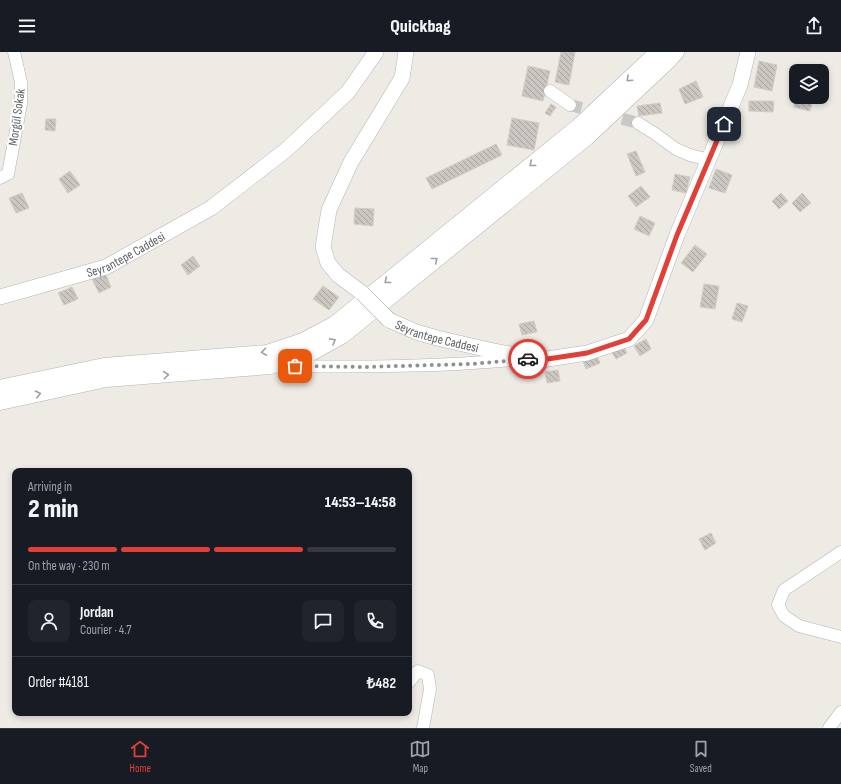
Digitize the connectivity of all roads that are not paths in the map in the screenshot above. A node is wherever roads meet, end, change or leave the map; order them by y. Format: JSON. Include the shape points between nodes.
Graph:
{"nodes":[{"id":1,"x":14,"y":52,"type":"edge"},
{"id":2,"x":376,"y":52,"type":"edge"},
{"id":3,"x":406,"y":52,"type":"edge"},
{"id":4,"x":658,"y":52,"type":"edge"},
{"id":5,"x":676,"y":52,"type":"edge"},
{"id":6,"x":748,"y":52,"type":"edge"},
{"id":7,"x":550,"y":91,"type":"dead end"},
{"id":8,"x":570,"y":105,"type":"tunnel mouth"},
{"id":9,"x":638,"y":123,"type":"tunnel mouth"},
{"id":10,"x":709,"y":160,"type":"junction"},
{"id":11,"x":0,"y":178,"type":"edge"},
{"id":12,"x":0,"y":297,"type":"edge"},
{"id":13,"x":531,"y":358,"type":"junction"},
{"id":14,"x":267,"y":366,"type":"junction"},
{"id":15,"x":0,"y":388,"type":"edge"},
{"id":16,"x":0,"y":402,"type":"edge"},
{"id":17,"x":841,"y":552,"type":"edge"},
{"id":18,"x":841,"y":637,"type":"edge"},
{"id":19,"x":412,"y":678,"type":"edge"},
{"id":20,"x":841,"y":712,"type":"edge"},
{"id":21,"x":423,"y":728,"type":"edge"},
{"id":22,"x":829,"y":728,"type":"edge"}],
"edges":[{"from":1,"to":11,"type":"street","name":"Morgül Sokak","via":[[21,82],[21,104],[8,174]]},
{"from":2,"to":12,"type":"street","name":"Seyrantepe Caddesi","via":[[348,92],[286,150],[211,208],[106,267]]},
{"from":3,"to":13,"type":"street","name":"Seyrantepe Caddesi","bridge":true,"via":[[402,78],[351,162],[329,210],[323,246],[328,263],[389,320],[437,338]]},
{"from":4,"to":15,"type":"main road","one_way":true,"via":[[572,132],[335,324],[303,342],[267,353],[104,366]]},
{"from":14,"to":5,"type":"main road","one_way":true,"via":[[309,354],[343,335],[587,137]]},
{"from":6,"to":10,"type":"street","name":"Seyrantepe Caddesi","via":[[740,85]]},
{"from":7,"to":8,"type":"street"},
{"from":9,"to":10,"type":"street","via":[[676,149]]},
{"from":10,"to":13,"type":"street","name":"Seyrantepe Caddesi","via":[[677,235],[646,320],[629,339],[587,353],[541,360]]},
{"from":13,"to":14,"type":"street","via":[[472,364]]},
{"from":16,"to":14,"type":"main road","one_way":true,"via":[[106,379]]},
{"from":17,"to":18,"type":"street","via":[[784,590],[778,605],[784,616],[799,626]]},
{"from":19,"to":21,"type":"street","via":[[418,671],[428,675],[430,689]]},
{"from":20,"to":22,"type":"street"}]}
